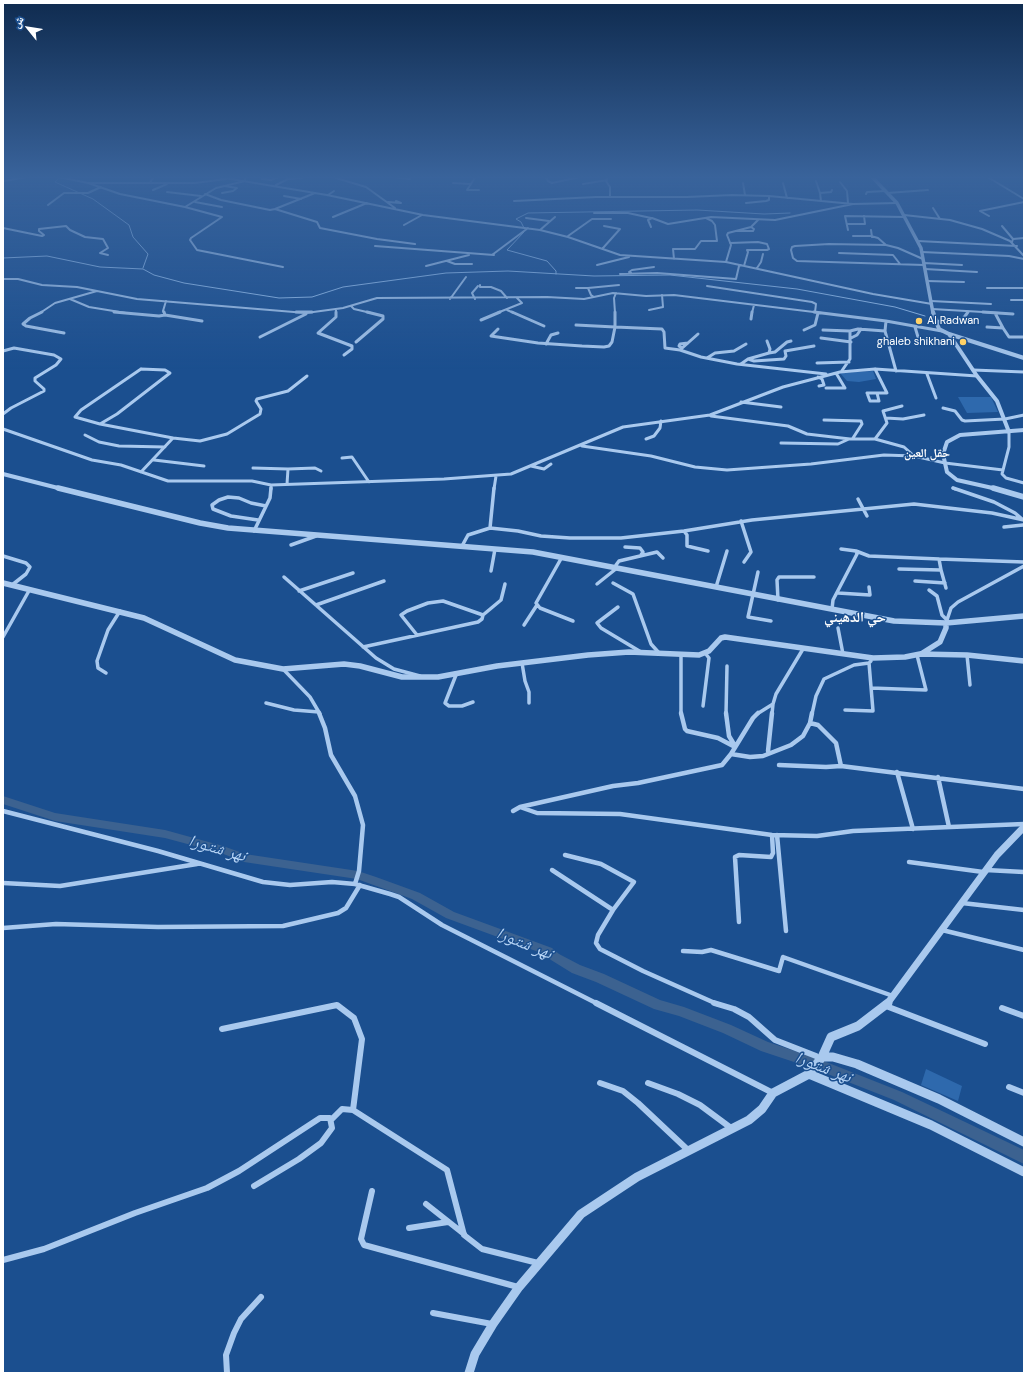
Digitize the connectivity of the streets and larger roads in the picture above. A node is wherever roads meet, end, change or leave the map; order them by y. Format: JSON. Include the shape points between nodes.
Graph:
{"nodes":[{"id":1,"x":104,"y":240,"type":"edge"},
{"id":2,"x":191,"y":240,"type":"edge"},
{"id":3,"x":386,"y":240,"type":"edge"},
{"id":4,"x":512,"y":240,"type":"edge"},
{"id":5,"x":578,"y":240,"type":"edge"},
{"id":6,"x":610,"y":240,"type":"edge"},
{"id":7,"x":717,"y":240,"type":"edge"},
{"id":8,"x":881,"y":240,"type":"edge"},
{"id":9,"x":1008,"y":240,"type":"edge"},
{"id":10,"x":918,"y":241,"type":"joint"},
{"id":11,"x":1012,"y":242,"type":"joint"},
{"id":12,"x":730,"y":243,"type":"joint"},
{"id":13,"x":415,"y":244,"type":"dead end"},
{"id":14,"x":886,"y":245,"type":"junction"},
{"id":15,"x":375,"y":246,"type":"dead end"},
{"id":16,"x":1017,"y":246,"type":"junction"},
{"id":17,"x":603,"y":248,"type":"junction"},
{"id":18,"x":922,"y":252,"type":"junction"},
{"id":19,"x":839,"y":253,"type":"dead end"},
{"id":20,"x":763,"y":254,"type":"dead end"},
{"id":21,"x":108,"y":255,"type":"dead end"},
{"id":22,"x":494,"y":255,"type":"junction"},
{"id":23,"x":632,"y":256,"type":"junction"},
{"id":24,"x":1024,"y":256,"type":"edge"},
{"id":25,"x":674,"y":259,"type":"junction"},
{"id":26,"x":1024,"y":259,"type":"edge"},
{"id":27,"x":447,"y":261,"type":"junction"},
{"id":28,"x":726,"y":262,"type":"junction"},
{"id":29,"x":472,"y":264,"type":"dead end"},
{"id":30,"x":900,"y":264,"type":"junction"},
{"id":31,"x":924,"y":264,"type":"junction"},
{"id":32,"x":597,"y":265,"type":"dead end"},
{"id":33,"x":741,"y":265,"type":"junction"},
{"id":34,"x":962,"y":265,"type":"dead end"},
{"id":35,"x":426,"y":266,"type":"dead end"},
{"id":36,"x":744,"y":266,"type":"junction"},
{"id":37,"x":283,"y":267,"type":"dead end"},
{"id":38,"x":654,"y":267,"type":"dead end"},
{"id":39,"x":757,"y":268,"type":"junction"},
{"id":40,"x":977,"y":272,"type":"dead end"},
{"id":41,"x":631,"y":273,"type":"junction"},
{"id":42,"x":620,"y":274,"type":"dead end"},
{"id":43,"x":466,"y":277,"type":"dead end"},
{"id":44,"x":3,"y":279,"type":"edge"},
{"id":45,"x":927,"y":281,"type":"junction"},
{"id":46,"x":964,"y":282,"type":"dead end"},
{"id":47,"x":619,"y":285,"type":"dead end"},
{"id":48,"x":707,"y":286,"type":"dead end"},
{"id":49,"x":576,"y":288,"type":"dead end"},
{"id":50,"x":588,"y":288,"type":"junction"},
{"id":51,"x":987,"y":288,"type":"dead end"},
{"id":52,"x":1024,"y":288,"type":"edge"},
{"id":53,"x":97,"y":291,"type":"junction"},
{"id":54,"x":616,"y":293,"type":"junction"},
{"id":55,"x":662,"y":296,"type":"junction"},
{"id":56,"x":594,"y":297,"type":"junction"},
{"id":57,"x":69,"y":298,"type":"junction"},
{"id":58,"x":507,"y":298,"type":"junction"},
{"id":59,"x":516,"y":298,"type":"junction"},
{"id":60,"x":450,"y":299,"type":"junction"},
{"id":61,"x":475,"y":299,"type":"junction"},
{"id":62,"x":1011,"y":300,"type":"dead end"},
{"id":63,"x":1024,"y":300,"type":"edge"},
{"id":64,"x":166,"y":301,"type":"junction"},
{"id":65,"x":932,"y":302,"type":"junction"},
{"id":66,"x":991,"y":304,"type":"dead end"},
{"id":67,"x":754,"y":305,"type":"junction"},
{"id":68,"x":351,"y":306,"type":"junction"},
{"id":69,"x":336,"y":309,"type":"junction"},
{"id":70,"x":932,"y":309,"type":"junction"},
{"id":71,"x":507,"y":310,"type":"junction"},
{"id":72,"x":649,"y":310,"type":"dead end"},
{"id":73,"x":817,"y":312,"type":"junction"},
{"id":74,"x":968,"y":312,"type":"junction"},
{"id":75,"x":306,"y":313,"type":"junction"},
{"id":76,"x":995,"y":313,"type":"junction"},
{"id":77,"x":1013,"y":314,"type":"dead end"},
{"id":78,"x":165,"y":315,"type":"junction"},
{"id":79,"x":751,"y":319,"type":"dead end"},
{"id":80,"x":481,"y":320,"type":"dead end"},
{"id":81,"x":202,"y":321,"type":"dead end"},
{"id":82,"x":886,"y":321,"type":"junction"},
{"id":83,"x":935,"y":321,"type":"junction"},
{"id":84,"x":576,"y":325,"type":"dead end"},
{"id":85,"x":544,"y":326,"type":"dead end"},
{"id":86,"x":915,"y":327,"type":"junction"},
{"id":87,"x":987,"y":327,"type":"dead end"},
{"id":88,"x":615,"y":328,"type":"junction"},
{"id":89,"x":1003,"y":328,"type":"junction"},
{"id":90,"x":498,"y":329,"type":"dead end"},
{"id":91,"x":861,"y":329,"type":"junction"},
{"id":92,"x":804,"y":330,"type":"dead end"},
{"id":93,"x":823,"y":330,"type":"dead end"},
{"id":94,"x":850,"y":331,"type":"junction"},
{"id":95,"x":885,"y":331,"type":"junction"},
{"id":96,"x":943,"y":331,"type":"junction"},
{"id":97,"x":64,"y":333,"type":"dead end"},
{"id":98,"x":558,"y":333,"type":"dead end"},
{"id":99,"x":698,"y":334,"type":"dead end"},
{"id":100,"x":949,"y":334,"type":"junction"},
{"id":101,"x":260,"y":337,"type":"dead end"},
{"id":102,"x":918,"y":337,"type":"dead end"},
{"id":103,"x":1024,"y":337,"type":"edge"},
{"id":104,"x":821,"y":338,"type":"dead end"},
{"id":105,"x":851,"y":338,"type":"junction"},
{"id":106,"x":960,"y":338,"type":"junction"},
{"id":107,"x":767,"y":341,"type":"dead end"},
{"id":108,"x":791,"y":341,"type":"dead end"},
{"id":109,"x":954,"y":341,"type":"junction"},
{"id":110,"x":342,"y":342,"type":"junction"},
{"id":111,"x":356,"y":342,"type":"dead end"},
{"id":112,"x":851,"y":342,"type":"junction"},
{"id":113,"x":546,"y":344,"type":"junction"},
{"id":114,"x":746,"y":344,"type":"dead end"},
{"id":115,"x":338,"y":346,"type":"dead end"},
{"id":116,"x":814,"y":346,"type":"dead end"},
{"id":117,"x":681,"y":349,"type":"junction"},
{"id":118,"x":3,"y":351,"type":"edge"},
{"id":119,"x":769,"y":353,"type":"junction"},
{"id":120,"x":344,"y":356,"type":"dead end"},
{"id":121,"x":707,"y":358,"type":"junction"},
{"id":122,"x":1024,"y":358,"type":"edge"},
{"id":123,"x":748,"y":359,"type":"junction"},
{"id":124,"x":817,"y":362,"type":"dead end"},
{"id":125,"x":849,"y":362,"type":"junction"},
{"id":126,"x":740,"y":364,"type":"junction"},
{"id":127,"x":875,"y":369,"type":"junction"},
{"id":128,"x":973,"y":370,"type":"junction"},
{"id":129,"x":896,"y":371,"type":"junction"},
{"id":130,"x":840,"y":372,"type":"junction"},
{"id":131,"x":1024,"y":372,"type":"edge"},
{"id":132,"x":836,"y":373,"type":"junction"},
{"id":133,"x":828,"y":374,"type":"junction"},
{"id":134,"x":927,"y":374,"type":"junction"},
{"id":135,"x":307,"y":376,"type":"dead end"},
{"id":136,"x":977,"y":376,"type":"junction"},
{"id":137,"x":818,"y":377,"type":"junction"},
{"id":138,"x":819,"y":386,"type":"dead end"},
{"id":139,"x":826,"y":388,"type":"dead end"},
{"id":140,"x":877,"y":393,"type":"junction"},
{"id":141,"x":936,"y":398,"type":"dead end"},
{"id":142,"x":741,"y":402,"type":"junction"},
{"id":143,"x":902,"y":406,"type":"dead end"},
{"id":144,"x":780,"y":407,"type":"dead end"},
{"id":145,"x":943,"y":408,"type":"dead end"},
{"id":146,"x":3,"y":414,"type":"edge"},
{"id":147,"x":924,"y":415,"type":"dead end"},
{"id":148,"x":1024,"y":415,"type":"edge"},
{"id":149,"x":710,"y":416,"type":"junction"},
{"id":150,"x":886,"y":418,"type":"junction"},
{"id":151,"x":824,"y":420,"type":"dead end"},
{"id":152,"x":1005,"y":420,"type":"junction"},
{"id":153,"x":661,"y":421,"type":"junction"},
{"id":154,"x":100,"y":424,"type":"junction"},
{"id":155,"x":3,"y":429,"type":"edge"},
{"id":156,"x":1024,"y":430,"type":"edge"},
{"id":157,"x":1009,"y":432,"type":"junction"},
{"id":158,"x":85,"y":435,"type":"dead end"},
{"id":159,"x":173,"y":438,"type":"junction"},
{"id":160,"x":851,"y":438,"type":"junction"},
{"id":161,"x":646,"y":439,"type":"dead end"},
{"id":162,"x":875,"y":439,"type":"junction"},
{"id":163,"x":781,"y":443,"type":"dead end"},
{"id":164,"x":581,"y":445,"type":"junction"},
{"id":165,"x":165,"y":447,"type":"junction"},
{"id":166,"x":914,"y":456,"type":"junction"},
{"id":167,"x":342,"y":458,"type":"dead end"},
{"id":168,"x":154,"y":460,"type":"junction"},
{"id":169,"x":945,"y":463,"type":"junction"},
{"id":170,"x":551,"y":464,"type":"dead end"},
{"id":171,"x":204,"y":466,"type":"dead end"},
{"id":172,"x":530,"y":466,"type":"junction"},
{"id":173,"x":253,"y":468,"type":"dead end"},
{"id":174,"x":288,"y":469,"type":"junction"},
{"id":175,"x":1003,"y":470,"type":"junction"},
{"id":176,"x":321,"y":471,"type":"dead end"},
{"id":177,"x":141,"y":472,"type":"junction"},
{"id":178,"x":3,"y":474,"type":"edge"},
{"id":179,"x":496,"y":476,"type":"junction"},
{"id":180,"x":369,"y":482,"type":"junction"},
{"id":181,"x":1024,"y":483,"type":"edge"},
{"id":182,"x":287,"y":484,"type":"junction"},
{"id":183,"x":271,"y":485,"type":"junction"},
{"id":184,"x":953,"y":488,"type":"dead end"},
{"id":185,"x":1024,"y":497,"type":"edge"},
{"id":186,"x":858,"y":499,"type":"dead end"},
{"id":187,"x":266,"y":506,"type":"junction"},
{"id":188,"x":863,"y":510,"type":"junction"},
{"id":189,"x":867,"y":516,"type":"dead end"},
{"id":190,"x":258,"y":520,"type":"junction"},
{"id":191,"x":1024,"y":520,"type":"edge"},
{"id":192,"x":741,"y":521,"type":"junction"},
{"id":193,"x":1024,"y":525,"type":"edge"},
{"id":194,"x":490,"y":528,"type":"junction"},
{"id":195,"x":1004,"y":528,"type":"dead end"},
{"id":196,"x":254,"y":531,"type":"junction"},
{"id":197,"x":684,"y":531,"type":"junction"},
{"id":198,"x":319,"y":535,"type":"junction"},
{"id":199,"x":291,"y":545,"type":"dead end"},
{"id":200,"x":462,"y":546,"type":"junction"},
{"id":201,"x":625,"y":547,"type":"dead end"},
{"id":202,"x":495,"y":549,"type":"junction"},
{"id":203,"x":841,"y":549,"type":"dead end"},
{"id":204,"x":708,"y":551,"type":"dead end"},
{"id":205,"x":727,"y":551,"type":"dead end"},
{"id":206,"x":856,"y":551,"type":"junction"},
{"id":207,"x":3,"y":556,"type":"edge"},
{"id":208,"x":562,"y":557,"type":"junction"},
{"id":209,"x":635,"y":557,"type":"junction"},
{"id":210,"x":663,"y":558,"type":"dead end"},
{"id":211,"x":939,"y":559,"type":"junction"},
{"id":212,"x":744,"y":562,"type":"dead end"},
{"id":213,"x":1024,"y":562,"type":"edge"},
{"id":214,"x":1024,"y":566,"type":"edge"},
{"id":215,"x":617,"y":568,"type":"junction"},
{"id":216,"x":899,"y":569,"type":"dead end"},
{"id":217,"x":941,"y":570,"type":"junction"},
{"id":218,"x":491,"y":571,"type":"dead end"},
{"id":219,"x":758,"y":572,"type":"dead end"},
{"id":220,"x":353,"y":573,"type":"dead end"},
{"id":221,"x":284,"y":577,"type":"dead end"},
{"id":222,"x":814,"y":577,"type":"dead end"},
{"id":223,"x":384,"y":581,"type":"dead end"},
{"id":224,"x":915,"y":581,"type":"dead end"},
{"id":225,"x":3,"y":583,"type":"edge"},
{"id":226,"x":613,"y":583,"type":"dead end"},
{"id":227,"x":945,"y":583,"type":"junction"},
{"id":228,"x":505,"y":584,"type":"dead end"},
{"id":229,"x":597,"y":584,"type":"dead end"},
{"id":230,"x":12,"y":585,"type":"junction"},
{"id":231,"x":716,"y":587,"type":"junction"},
{"id":232,"x":870,"y":587,"type":"dead end"},
{"id":233,"x":946,"y":588,"type":"dead end"},
{"id":234,"x":30,"y":589,"type":"junction"},
{"id":235,"x":300,"y":590,"type":"junction"},
{"id":236,"x":929,"y":590,"type":"dead end"},
{"id":237,"x":838,"y":593,"type":"junction"},
{"id":238,"x":754,"y":595,"type":"junction"},
{"id":239,"x":778,"y":600,"type":"junction"},
{"id":240,"x":537,"y":605,"type":"junction"},
{"id":241,"x":316,"y":606,"type":"junction"},
{"id":242,"x":618,"y":607,"type":"dead end"},
{"id":243,"x":832,"y":609,"type":"junction"},
{"id":244,"x":120,"y":611,"type":"junction"},
{"id":245,"x":483,"y":614,"type":"junction"},
{"id":246,"x":1024,"y":616,"type":"edge"},
{"id":247,"x":573,"y":621,"type":"dead end"},
{"id":248,"x":771,"y":621,"type":"dead end"},
{"id":249,"x":946,"y":621,"type":"junction"},
{"id":250,"x":524,"y":625,"type":"dead end"},
{"id":251,"x":838,"y":628,"type":"dead end"},
{"id":252,"x":417,"y":635,"type":"junction"},
{"id":253,"x":3,"y":637,"type":"edge"},
{"id":254,"x":362,"y":647,"type":"junction"},
{"id":255,"x":931,"y":648,"type":"junction"},
{"id":256,"x":803,"y":649,"type":"junction"},
{"id":257,"x":641,"y":652,"type":"junction"},
{"id":258,"x":705,"y":653,"type":"junction"},
{"id":259,"x":660,"y":654,"type":"junction"},
{"id":260,"x":843,"y":654,"type":"junction"},
{"id":261,"x":919,"y":654,"type":"junction"},
{"id":262,"x":681,"y":655,"type":"junction"},
{"id":263,"x":941,"y":655,"type":"junction"},
{"id":264,"x":967,"y":655,"type":"junction"},
{"id":265,"x":871,"y":660,"type":"junction"},
{"id":266,"x":1024,"y":661,"type":"edge"},
{"id":267,"x":522,"y":663,"type":"junction"},
{"id":268,"x":727,"y":666,"type":"dead end"},
{"id":269,"x":283,"y":668,"type":"junction"},
{"id":270,"x":106,"y":673,"type":"dead end"},
{"id":271,"x":456,"y":674,"type":"junction"},
{"id":272,"x":428,"y":678,"type":"junction"},
{"id":273,"x":970,"y":685,"type":"dead end"},
{"id":274,"x":871,"y":688,"type":"junction"},
{"id":275,"x":473,"y":702,"type":"dead end"},
{"id":276,"x":266,"y":703,"type":"dead end"},
{"id":277,"x":529,"y":703,"type":"dead end"},
{"id":278,"x":773,"y":704,"type":"junction"},
{"id":279,"x":703,"y":706,"type":"dead end"},
{"id":280,"x":845,"y":710,"type":"dead end"},
{"id":281,"x":319,"y":712,"type":"junction"},
{"id":282,"x":810,"y":723,"type":"junction"},
{"id":283,"x":735,"y":747,"type":"junction"},
{"id":284,"x":768,"y":751,"type":"dead end"},
{"id":285,"x":731,"y":754,"type":"junction"},
{"id":286,"x":779,"y":765,"type":"dead end"},
{"id":287,"x":841,"y":766,"type":"junction"},
{"id":288,"x":897,"y":772,"type":"junction"},
{"id":289,"x":938,"y":777,"type":"junction"},
{"id":290,"x":1024,"y":789,"type":"edge"},
{"id":291,"x":520,"y":807,"type":"junction"},
{"id":292,"x":3,"y":811,"type":"edge"},
{"id":293,"x":513,"y":811,"type":"dead end"},
{"id":294,"x":1024,"y":826,"type":"edge"},
{"id":295,"x":949,"y":827,"type":"junction"},
{"id":296,"x":913,"y":829,"type":"junction"},
{"id":297,"x":774,"y":835,"type":"junction"},
{"id":298,"x":565,"y":855,"type":"dead end"},
{"id":299,"x":909,"y":862,"type":"dead end"},
{"id":300,"x":197,"y":864,"type":"junction"},
{"id":301,"x":552,"y":870,"type":"dead end"},
{"id":302,"x":984,"y":871,"type":"junction"},
{"id":303,"x":1024,"y":872,"type":"edge"},
{"id":304,"x":3,"y":882,"type":"edge"},
{"id":305,"x":358,"y":884,"type":"junction"},
{"id":306,"x":962,"y":902,"type":"junction"},
{"id":307,"x":613,"y":910,"type":"junction"},
{"id":308,"x":1024,"y":910,"type":"edge"},
{"id":309,"x":739,"y":922,"type":"dead end"},
{"id":310,"x":3,"y":928,"type":"edge"},
{"id":311,"x":941,"y":930,"type":"junction"},
{"id":312,"x":786,"y":931,"type":"dead end"},
{"id":313,"x":1024,"y":950,"type":"edge"},
{"id":314,"x":683,"y":951,"type":"dead end"},
{"id":315,"x":894,"y":996,"type":"junction"},
{"id":316,"x":886,"y":1006,"type":"junction"},
{"id":317,"x":1002,"y":1008,"type":"dead end"},
{"id":318,"x":1024,"y":1016,"type":"edge"},
{"id":319,"x":222,"y":1029,"type":"dead end"},
{"id":320,"x":985,"y":1044,"type":"dead end"},
{"id":321,"x":817,"y":1065,"type":"junction"},
{"id":322,"x":600,"y":1083,"type":"dead end"},
{"id":323,"x":648,"y":1083,"type":"dead end"},
{"id":324,"x":1009,"y":1087,"type":"dead end"},
{"id":325,"x":773,"y":1093,"type":"junction"},
{"id":326,"x":1024,"y":1093,"type":"edge"},
{"id":327,"x":352,"y":1110,"type":"junction"},
{"id":328,"x":331,"y":1120,"type":"junction"},
{"id":329,"x":733,"y":1130,"type":"junction"},
{"id":330,"x":1024,"y":1142,"type":"edge"},
{"id":331,"x":689,"y":1151,"type":"junction"},
{"id":332,"x":1024,"y":1172,"type":"edge"},
{"id":333,"x":254,"y":1186,"type":"dead end"},
{"id":334,"x":372,"y":1192,"type":"dead end"},
{"id":335,"x":426,"y":1204,"type":"dead end"},
{"id":336,"x":448,"y":1222,"type":"junction"},
{"id":337,"x":409,"y":1228,"type":"dead end"},
{"id":338,"x":464,"y":1235,"type":"junction"},
{"id":339,"x":3,"y":1260,"type":"edge"},
{"id":340,"x":538,"y":1263,"type":"junction"},
{"id":341,"x":519,"y":1287,"type":"junction"},
{"id":342,"x":261,"y":1297,"type":"dead end"},
{"id":343,"x":433,"y":1313,"type":"dead end"},
{"id":344,"x":493,"y":1324,"type":"junction"},
{"id":345,"x":227,"y":1373,"type":"edge"},
{"id":346,"x":469,"y":1373,"type":"edge"}],
"edges":[{"from":1,"to":21,"type":"street","via":[[108,248],[100,253]]},
{"from":2,"to":37,"type":"street","via":[[200,252]]},
{"from":3,"to":13,"type":"street"},
{"from":4,"to":22,"type":"street"},
{"from":5,"to":17,"type":"street"},
{"from":6,"to":17,"type":"street"},
{"from":7,"to":25,"type":"street","via":[[701,241],[695,249],[673,249]]},
{"from":8,"to":14,"type":"street"},
{"from":9,"to":11,"type":"street"},
{"from":10,"to":16,"type":"street"},
{"from":10,"to":18,"type":"street"},
{"from":11,"to":16,"type":"street"},
{"from":12,"to":28,"type":"street"},
{"from":12,"to":36,"type":"street","via":[[767,244],[767,250],[747,250]]},
{"from":14,"to":30,"type":"street","via":[[823,244],[795,246],[791,250],[792,258],[797,261]]},
{"from":14,"to":31,"type":"street","via":[[894,246]]},
{"from":15,"to":22,"type":"street"},
{"from":16,"to":24,"type":"street"},
{"from":17,"to":23,"type":"street","via":[[620,255]]},
{"from":18,"to":26,"type":"street","via":[[1010,256]]},
{"from":18,"to":31,"type":"street"},
{"from":19,"to":30,"type":"street","via":[[893,255]]},
{"from":20,"to":39,"type":"street"},
{"from":22,"to":27,"type":"street","via":[[466,255]]},
{"from":23,"to":25,"type":"street"},
{"from":23,"to":32,"type":"street"},
{"from":25,"to":28,"type":"street"},
{"from":27,"to":29,"type":"street","via":[[455,264]]},
{"from":27,"to":35,"type":"street"},
{"from":28,"to":33,"type":"street"},
{"from":30,"to":31,"type":"street"},
{"from":31,"to":34,"type":"street"},
{"from":31,"to":40,"type":"street"},
{"from":31,"to":45,"type":"street"},
{"from":33,"to":36,"type":"street"},
{"from":33,"to":41,"type":"street","via":[[736,280]]},
{"from":36,"to":39,"type":"street"},
{"from":38,"to":41,"type":"street","via":[[632,270],[629,272]]},
{"from":39,"to":65,"type":"street","via":[[873,294]]},
{"from":41,"to":42,"type":"street"},
{"from":43,"to":60,"type":"street"},
{"from":44,"to":53,"type":"street"},
{"from":45,"to":46,"type":"street"},
{"from":45,"to":65,"type":"street"},
{"from":47,"to":50,"type":"street"},
{"from":48,"to":73,"type":"street","via":[[812,302],[816,304]]},
{"from":49,"to":50,"type":"street"},
{"from":50,"to":56,"type":"street"},
{"from":51,"to":52,"type":"street"},
{"from":53,"to":57,"type":"street"},
{"from":53,"to":64,"type":"street"},
{"from":54,"to":55,"type":"street"},
{"from":54,"to":56,"type":"street"},
{"from":54,"to":88,"type":"street"},
{"from":55,"to":67,"type":"street"},
{"from":55,"to":72,"type":"street","via":[[663,307]]},
{"from":56,"to":59,"type":"street"},
{"from":57,"to":78,"type":"street","via":[[89,307],[112,312]]},
{"from":57,"to":97,"type":"street","via":[[51,305],[23,324]]},
{"from":58,"to":59,"type":"street"},
{"from":58,"to":61,"type":"street"},
{"from":58,"to":61,"type":"street","via":[[501,291],[479,285],[472,293]]},
{"from":59,"to":71,"type":"street","via":[[522,303]]},
{"from":60,"to":61,"type":"street"},
{"from":60,"to":68,"type":"street","via":[[377,298]]},
{"from":62,"to":63,"type":"street"},
{"from":64,"to":75,"type":"street"},
{"from":64,"to":78,"type":"street","via":[[163,311]]},
{"from":65,"to":66,"type":"street"},
{"from":65,"to":70,"type":"street"},
{"from":67,"to":73,"type":"street"},
{"from":67,"to":79,"type":"street"},
{"from":68,"to":69,"type":"street"},
{"from":68,"to":111,"type":"street","via":[[383,316],[383,319]]},
{"from":69,"to":75,"type":"street"},
{"from":69,"to":110,"type":"street","via":[[336,317],[318,333]]},
{"from":70,"to":74,"type":"street"},
{"from":70,"to":83,"type":"street"},
{"from":71,"to":80,"type":"street"},
{"from":71,"to":85,"type":"street"},
{"from":73,"to":82,"type":"street"},
{"from":73,"to":92,"type":"street","via":[[815,325]]},
{"from":74,"to":76,"type":"street"},
{"from":74,"to":83,"type":"street","via":[[960,322]]},
{"from":75,"to":101,"type":"street"},
{"from":76,"to":77,"type":"street"},
{"from":76,"to":89,"type":"street"},
{"from":78,"to":81,"type":"street"},
{"from":82,"to":86,"type":"street"},
{"from":82,"to":95,"type":"street"},
{"from":83,"to":96,"type":"street"},
{"from":84,"to":88,"type":"street"},
{"from":86,"to":96,"type":"street"},
{"from":86,"to":102,"type":"street"},
{"from":87,"to":89,"type":"street"},
{"from":88,"to":113,"type":"street","via":[[609,346]]},
{"from":88,"to":117,"type":"street","via":[[662,329],[665,348]]},
{"from":89,"to":103,"type":"street","via":[[1009,337]]},
{"from":90,"to":113,"type":"street","via":[[491,336]]},
{"from":91,"to":94,"type":"street"},
{"from":91,"to":95,"type":"street"},
{"from":91,"to":105,"type":"street"},
{"from":93,"to":94,"type":"street"},
{"from":94,"to":105,"type":"street"},
{"from":95,"to":129,"type":"street"},
{"from":96,"to":100,"type":"street"},
{"from":98,"to":113,"type":"street","via":[[551,335]]},
{"from":99,"to":117,"type":"street","via":[[688,343],[680,344]]},
{"from":100,"to":106,"type":"street"},
{"from":100,"to":109,"type":"street"},
{"from":104,"to":112,"type":"street"},
{"from":105,"to":112,"type":"street"},
{"from":106,"to":109,"type":"street"},
{"from":106,"to":122,"type":"street"},
{"from":107,"to":119,"type":"street"},
{"from":108,"to":119,"type":"street"},
{"from":109,"to":128,"type":"street"},
{"from":110,"to":115,"type":"street"},
{"from":110,"to":120,"type":"street","via":[[353,348]]},
{"from":112,"to":125,"type":"street"},
{"from":114,"to":121,"type":"street","via":[[734,351],[715,353]]},
{"from":116,"to":123,"type":"street","via":[[785,351],[784,358],[754,361]]},
{"from":117,"to":121,"type":"street"},
{"from":118,"to":146,"type":"street","via":[[14,348],[54,355],[61,359],[35,378],[44,391]]},
{"from":119,"to":123,"type":"street"},
{"from":121,"to":126,"type":"street"},
{"from":123,"to":126,"type":"street"},
{"from":124,"to":125,"type":"street"},
{"from":125,"to":130,"type":"street"},
{"from":126,"to":133,"type":"street"},
{"from":127,"to":129,"type":"street"},
{"from":127,"to":130,"type":"street"},
{"from":127,"to":140,"type":"street","via":[[887,393]]},
{"from":128,"to":131,"type":"street"},
{"from":128,"to":136,"type":"street"},
{"from":129,"to":134,"type":"street"},
{"from":130,"to":132,"type":"street"},
{"from":132,"to":133,"type":"street"},
{"from":132,"to":139,"type":"street","via":[[845,388]]},
{"from":133,"to":137,"type":"street"},
{"from":134,"to":136,"type":"street"},
{"from":134,"to":141,"type":"street"},
{"from":135,"to":159,"type":"street","via":[[288,391],[257,399],[260,414],[227,434],[195,441]]},
{"from":136,"to":152,"type":"street","via":[[997,401]]},
{"from":137,"to":138,"type":"street","via":[[824,385]]},
{"from":137,"to":142,"type":"street"},
{"from":140,"to":140,"type":"street","via":[[867,394],[869,400],[879,401]]},
{"from":142,"to":144,"type":"street"},
{"from":142,"to":149,"type":"street"},
{"from":143,"to":150,"type":"street","via":[[883,411]]},
{"from":145,"to":152,"type":"street","via":[[955,411],[965,421]]},
{"from":147,"to":150,"type":"street","via":[[903,419]]},
{"from":148,"to":152,"type":"street"},
{"from":149,"to":153,"type":"street"},
{"from":149,"to":160,"type":"street","via":[[788,426],[799,432]]},
{"from":150,"to":162,"type":"street","via":[[886,425]]},
{"from":151,"to":160,"type":"street","via":[[862,422]]},
{"from":152,"to":157,"type":"street"},
{"from":153,"to":161,"type":"street","via":[[660,428],[654,436]]},
{"from":153,"to":164,"type":"street","via":[[627,426]]},
{"from":154,"to":154,"type":"street","via":[[80,419],[75,415],[136,371],[144,369],[169,372],[117,414]]},
{"from":154,"to":159,"type":"street"},
{"from":155,"to":177,"type":"street","via":[[92,460],[121,465]]},
{"from":156,"to":157,"type":"street"},
{"from":157,"to":169,"type":"street","via":[[955,437],[945,446]]},
{"from":157,"to":175,"type":"street","via":[[1009,447]]},
{"from":158,"to":165,"type":"street","via":[[99,442],[119,446]]},
{"from":159,"to":165,"type":"street"},
{"from":160,"to":162,"type":"street"},
{"from":160,"to":163,"type":"street","via":[[838,444]]},
{"from":162,"to":166,"type":"street","via":[[904,447]]},
{"from":164,"to":166,"type":"street","via":[[651,456],[695,467],[727,470],[810,464],[870,455]]},
{"from":164,"to":172,"type":"street"},
{"from":165,"to":168,"type":"street"},
{"from":166,"to":169,"type":"street"},
{"from":167,"to":180,"type":"street","via":[[352,457]]},
{"from":168,"to":171,"type":"street"},
{"from":168,"to":177,"type":"street"},
{"from":169,"to":175,"type":"street"},
{"from":169,"to":185,"type":"street","via":[[947,472],[957,480]]},
{"from":170,"to":172,"type":"street","via":[[544,469]]},
{"from":172,"to":179,"type":"street","via":[[511,474]]},
{"from":173,"to":174,"type":"street"},
{"from":174,"to":176,"type":"street","via":[[315,468]]},
{"from":174,"to":182,"type":"street"},
{"from":175,"to":181,"type":"street","via":[[1002,474],[1006,478]]},
{"from":177,"to":183,"type":"street","via":[[168,482],[252,481]]},
{"from":178,"to":196,"type":"street","via":[[200,523]]},
{"from":179,"to":180,"type":"street"},
{"from":179,"to":194,"type":"street"},
{"from":180,"to":182,"type":"street"},
{"from":182,"to":183,"type":"street"},
{"from":183,"to":187,"type":"street","via":[[270,498]]},
{"from":184,"to":188,"type":"street","via":[[994,502],[1024,520],[922,504]]},
{"from":186,"to":188,"type":"street"},
{"from":187,"to":190,"type":"street"},
{"from":187,"to":190,"type":"street","via":[[228,497],[212,505],[213,509],[231,516]]},
{"from":188,"to":189,"type":"street"},
{"from":188,"to":192,"type":"street"},
{"from":190,"to":196,"type":"street"},
{"from":191,"to":193,"type":"street"},
{"from":192,"to":197,"type":"street"},
{"from":192,"to":212,"type":"street","via":[[751,552]]},
{"from":193,"to":195,"type":"street"},
{"from":194,"to":197,"type":"street","via":[[541,536],[581,538],[621,538]]},
{"from":194,"to":200,"type":"street","via":[[468,535]]},
{"from":196,"to":198,"type":"street"},
{"from":197,"to":204,"type":"street","via":[[687,535],[687,546]]},
{"from":198,"to":199,"type":"street"},
{"from":198,"to":200,"type":"street"},
{"from":200,"to":202,"type":"street"},
{"from":201,"to":209,"type":"street","via":[[640,548],[642,554]]},
{"from":202,"to":208,"type":"street"},
{"from":202,"to":218,"type":"street"},
{"from":203,"to":206,"type":"street"},
{"from":205,"to":231,"type":"street"},
{"from":206,"to":211,"type":"street","via":[[875,557]]},
{"from":206,"to":237,"type":"street","via":[[857,554]]},
{"from":207,"to":230,"type":"street","via":[[26,563],[30,567],[26,574]]},
{"from":208,"to":215,"type":"street"},
{"from":208,"to":240,"type":"street","via":[[536,600]]},
{"from":209,"to":210,"type":"street","via":[[657,552]]},
{"from":209,"to":215,"type":"street","via":[[619,561]]},
{"from":211,"to":213,"type":"street"},
{"from":211,"to":217,"type":"street"},
{"from":214,"to":249,"type":"street","via":[[958,602],[951,608]]},
{"from":215,"to":229,"type":"street"},
{"from":215,"to":231,"type":"street"},
{"from":216,"to":217,"type":"street"},
{"from":217,"to":227,"type":"street"},
{"from":219,"to":238,"type":"street"},
{"from":220,"to":235,"type":"street"},
{"from":221,"to":235,"type":"street"},
{"from":222,"to":239,"type":"street","via":[[779,577]]},
{"from":223,"to":241,"type":"street"},
{"from":224,"to":227,"type":"street"},
{"from":225,"to":230,"type":"street"},
{"from":226,"to":259,"type":"street","via":[[633,594],[650,644]]},
{"from":227,"to":233,"type":"street"},
{"from":228,"to":245,"type":"street","via":[[501,600]]},
{"from":230,"to":234,"type":"street"},
{"from":231,"to":238,"type":"street"},
{"from":232,"to":237,"type":"street","via":[[870,595]]},
{"from":234,"to":244,"type":"street"},
{"from":234,"to":253,"type":"street"},
{"from":235,"to":241,"type":"street"},
{"from":236,"to":249,"type":"street","via":[[937,596]]},
{"from":237,"to":243,"type":"street","via":[[833,600]]},
{"from":238,"to":239,"type":"street"},
{"from":238,"to":248,"type":"street","via":[[748,617]]},
{"from":239,"to":243,"type":"street"},
{"from":240,"to":247,"type":"street"},
{"from":240,"to":250,"type":"street"},
{"from":241,"to":254,"type":"street"},
{"from":242,"to":257,"type":"street","via":[[597,623]]},
{"from":243,"to":249,"type":"street","via":[[894,621]]},
{"from":244,"to":269,"type":"street","via":[[144,618],[235,660]]},
{"from":244,"to":270,"type":"street","via":[[108,630],[97,661],[98,668]]},
{"from":245,"to":252,"type":"street","via":[[482,620],[478,622]]},
{"from":245,"to":252,"type":"street","via":[[450,603],[428,603],[401,614]]},
{"from":246,"to":249,"type":"street"},
{"from":249,"to":255,"type":"street","via":[[940,642]]},
{"from":251,"to":260,"type":"street"},
{"from":252,"to":254,"type":"street"},
{"from":254,"to":272,"type":"street","via":[[394,669]]},
{"from":255,"to":261,"type":"street"},
{"from":255,"to":263,"type":"street"},
{"from":256,"to":258,"type":"street","via":[[725,637]]},
{"from":256,"to":260,"type":"street"},
{"from":256,"to":278,"type":"street","via":[[776,694]]},
{"from":257,"to":259,"type":"street"},
{"from":257,"to":267,"type":"street"},
{"from":258,"to":262,"type":"street"},
{"from":258,"to":279,"type":"street","via":[[709,658]]},
{"from":259,"to":262,"type":"street"},
{"from":260,"to":265,"type":"street"},
{"from":261,"to":263,"type":"street"},
{"from":261,"to":265,"type":"street"},
{"from":261,"to":274,"type":"street","via":[[926,690]]},
{"from":262,"to":283,"type":"street","via":[[680,704],[685,730],[718,738]]},
{"from":263,"to":264,"type":"street"},
{"from":264,"to":266,"type":"street"},
{"from":264,"to":273,"type":"street"},
{"from":265,"to":274,"type":"street"},
{"from":265,"to":282,"type":"street","via":[[824,679],[816,696]]},
{"from":267,"to":271,"type":"street"},
{"from":267,"to":277,"type":"street"},
{"from":268,"to":283,"type":"street","via":[[726,712],[729,736]]},
{"from":269,"to":272,"type":"street","via":[[344,664],[402,677]]},
{"from":269,"to":281,"type":"street","via":[[310,697]]},
{"from":271,"to":272,"type":"street"},
{"from":271,"to":275,"type":"street","via":[[445,703],[449,706],[462,706]]},
{"from":274,"to":280,"type":"street","via":[[873,712]]},
{"from":276,"to":281,"type":"street","via":[[294,710]]},
{"from":278,"to":283,"type":"street","via":[[753,718]]},
{"from":278,"to":284,"type":"street"},
{"from":281,"to":305,"type":"street","via":[[331,755],[355,796],[362,817]]},
{"from":282,"to":285,"type":"street","via":[[803,736],[791,745],[763,756]]},
{"from":282,"to":287,"type":"street","via":[[818,725],[836,743]]},
{"from":283,"to":285,"type":"street"},
{"from":285,"to":291,"type":"street","via":[[726,762],[717,767],[613,786]]},
{"from":286,"to":287,"type":"street"},
{"from":287,"to":288,"type":"street"},
{"from":288,"to":289,"type":"street"},
{"from":288,"to":296,"type":"street"},
{"from":289,"to":290,"type":"street"},
{"from":289,"to":295,"type":"street"},
{"from":291,"to":293,"type":"street"},
{"from":291,"to":297,"type":"street","via":[[528,812],[620,814]]},
{"from":292,"to":300,"type":"street","via":[[158,851]]},
{"from":294,"to":295,"type":"street"},
{"from":294,"to":302,"type":"street"},
{"from":295,"to":296,"type":"street"},
{"from":296,"to":297,"type":"street","via":[[853,831],[817,836]]},
{"from":297,"to":309,"type":"street","via":[[772,856],[739,855],[735,858]]},
{"from":297,"to":312,"type":"street"},
{"from":298,"to":307,"type":"street","via":[[601,864],[634,882]]},
{"from":299,"to":302,"type":"street"},
{"from":300,"to":304,"type":"street","via":[[60,886]]},
{"from":300,"to":305,"type":"street","via":[[273,884]]},
{"from":301,"to":307,"type":"street"},
{"from":302,"to":303,"type":"street"},
{"from":302,"to":306,"type":"street"},
{"from":305,"to":310,"type":"street","via":[[346,908],[338,913],[283,926],[56,924]]},
{"from":305,"to":325,"type":"street","via":[[398,897],[448,928]]},
{"from":306,"to":308,"type":"street"},
{"from":306,"to":311,"type":"street"},
{"from":307,"to":321,"type":"street","via":[[596,939],[600,949],[695,995],[738,1011],[775,1040],[816,1056]]},
{"from":311,"to":313,"type":"street"},
{"from":311,"to":315,"type":"street"},
{"from":314,"to":315,"type":"street","via":[[710,950],[779,971],[783,957]]},
{"from":315,"to":316,"type":"street"},
{"from":316,"to":320,"type":"street"},
{"from":316,"to":321,"type":"street","via":[[858,1026],[831,1036]]},
{"from":317,"to":318,"type":"street"},
{"from":319,"to":327,"type":"street","via":[[337,1005],[354,1018],[362,1039]]},
{"from":321,"to":325,"type":"street"},
{"from":321,"to":330,"type":"street","via":[[833,1058],[857,1064],[939,1099]]},
{"from":321,"to":332,"type":"street"},
{"from":322,"to":331,"type":"street","via":[[622,1091],[638,1103]]},
{"from":323,"to":329,"type":"street","via":[[700,1105]]},
{"from":324,"to":326,"type":"street"},
{"from":325,"to":329,"type":"street","via":[[762,1109]]},
{"from":327,"to":328,"type":"street","via":[[342,1109]]},
{"from":327,"to":338,"type":"street","via":[[447,1170]]},
{"from":328,"to":333,"type":"street","via":[[332,1128],[321,1143]]},
{"from":328,"to":339,"type":"street","via":[[326,1117],[320,1118],[239,1171],[207,1188],[44,1249]]},
{"from":329,"to":331,"type":"street"},
{"from":331,"to":340,"type":"street","via":[[637,1178],[581,1214]]},
{"from":334,"to":341,"type":"street","via":[[360,1239],[364,1245]]},
{"from":335,"to":336,"type":"street"},
{"from":336,"to":337,"type":"street"},
{"from":336,"to":338,"type":"street"},
{"from":338,"to":340,"type":"street","via":[[482,1249]]},
{"from":340,"to":341,"type":"street"},
{"from":341,"to":344,"type":"street"},
{"from":342,"to":345,"type":"street","via":[[241,1319],[234,1333],[226,1355]]},
{"from":343,"to":344,"type":"street"},
{"from":344,"to":346,"type":"street","via":[[475,1354]]}]}
